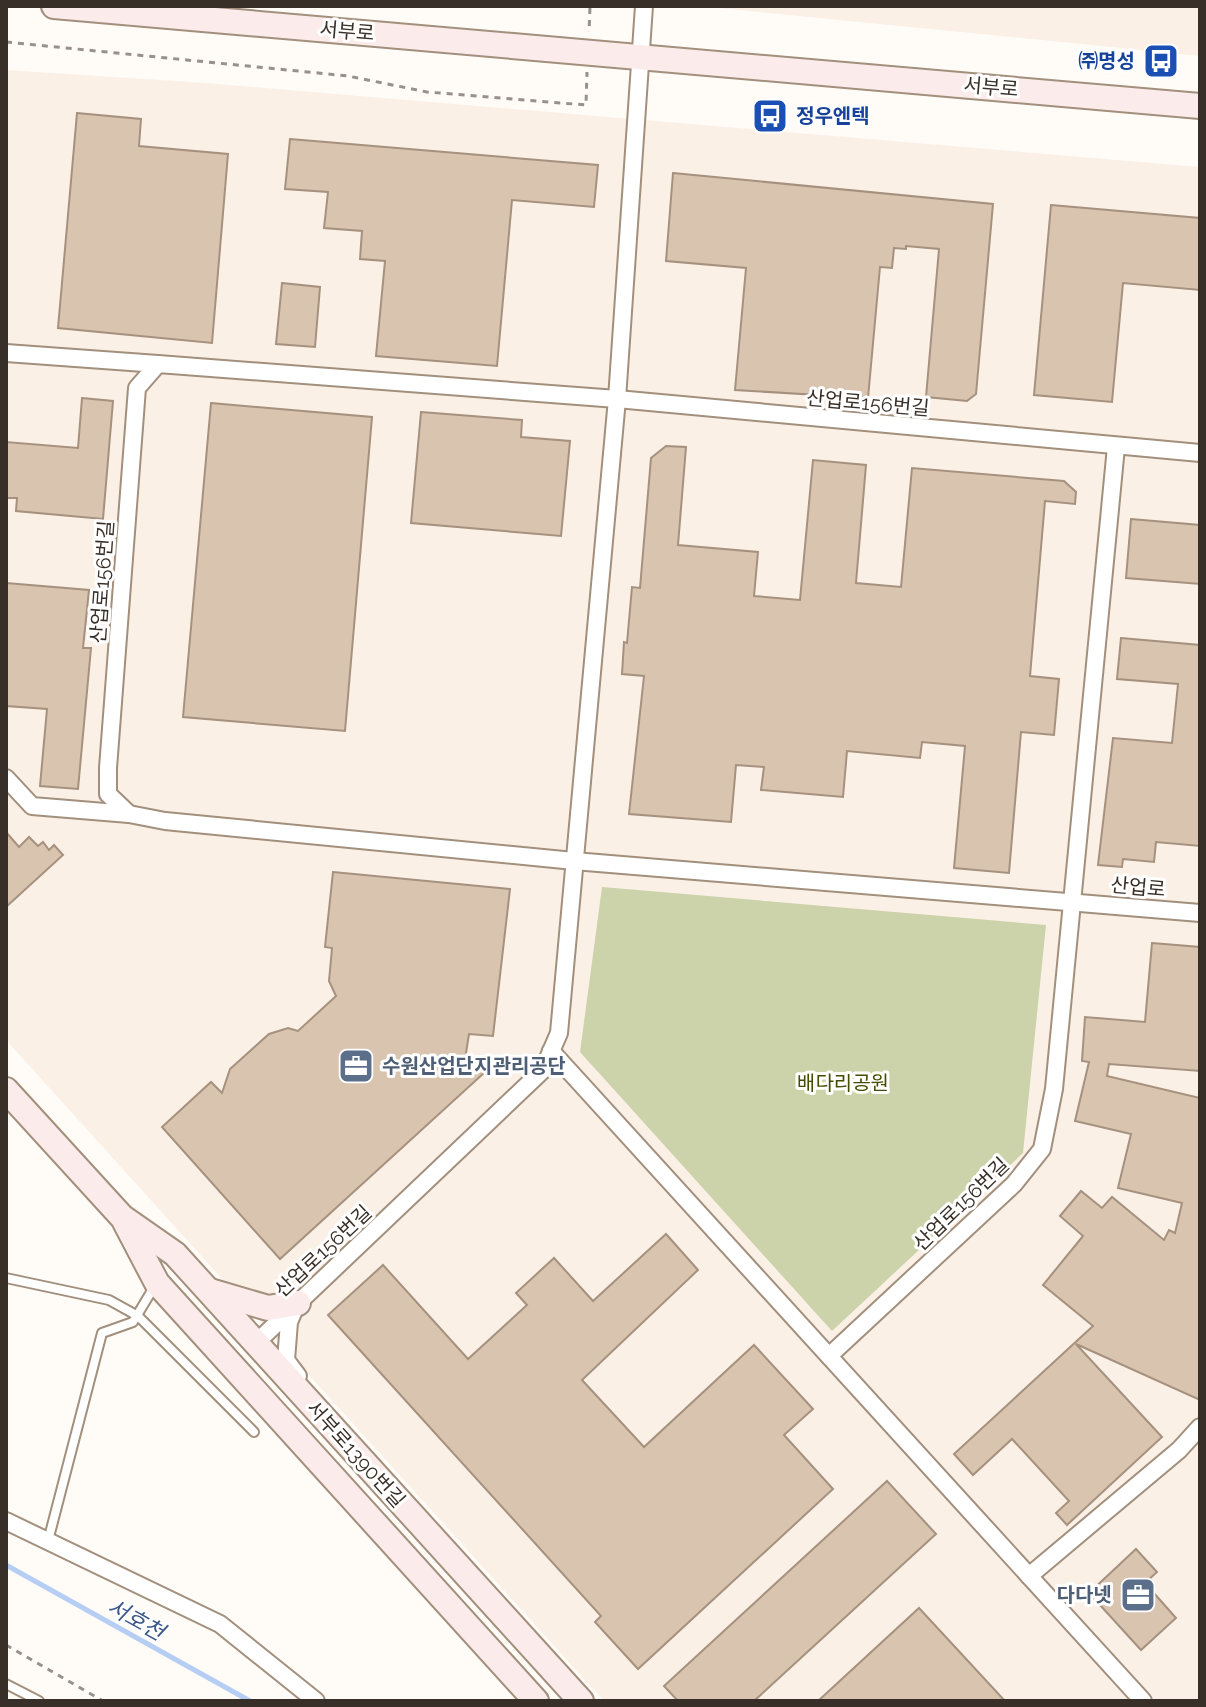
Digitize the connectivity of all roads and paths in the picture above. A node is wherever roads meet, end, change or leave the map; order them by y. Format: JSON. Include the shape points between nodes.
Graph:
{"nodes":[{"id":1,"x":54,"y":6,"type":"edge"},
{"id":2,"x":579,"y":6,"type":"edge"},
{"id":3,"x":644,"y":6,"type":"edge"},
{"id":4,"x":590,"y":7,"type":"edge"},
{"id":5,"x":6,"y":42,"type":"edge"},
{"id":6,"x":640,"y":57,"type":"junction"},
{"id":7,"x":586,"y":105,"type":"dead end"},
{"id":8,"x":1200,"y":106,"type":"edge"},
{"id":9,"x":6,"y":353,"type":"edge"},
{"id":10,"x":158,"y":364,"type":"junction"},
{"id":11,"x":617,"y":399,"type":"junction"},
{"id":12,"x":1116,"y":447,"type":"junction"},
{"id":13,"x":1200,"y":453,"type":"edge"},
{"id":14,"x":6,"y":778,"type":"edge"},
{"id":15,"x":129,"y":814,"type":"junction"},
{"id":16,"x":574,"y":861,"type":"junction"},
{"id":17,"x":1072,"y":902,"type":"junction"},
{"id":18,"x":1200,"y":913,"type":"edge"},
{"id":19,"x":551,"y":1051,"type":"junction"},
{"id":20,"x":6,"y":1090,"type":"edge"},
{"id":21,"x":122,"y":1217,"type":"junction"},
{"id":22,"x":6,"y":1278,"type":"edge"},
{"id":23,"x":157,"y":1283,"type":"junction"},
{"id":24,"x":207,"y":1290,"type":"junction"},
{"id":25,"x":298,"y":1303,"type":"junction"},
{"id":26,"x":138,"y":1316,"type":"junction"},
{"id":27,"x":256,"y":1343,"type":"junction"},
{"id":28,"x":829,"y":1356,"type":"junction"},
{"id":29,"x":232,"y":1364,"type":"junction"},
{"id":30,"x":1200,"y":1427,"type":"edge"},
{"id":31,"x":254,"y":1432,"type":"dead end"},
{"id":32,"x":342,"y":1438,"type":"junction"},
{"id":33,"x":6,"y":1521,"type":"edge"},
{"id":34,"x":48,"y":1541,"type":"junction"},
{"id":35,"x":1029,"y":1576,"type":"junction"},
{"id":36,"x":6,"y":1645,"type":"edge"},
{"id":37,"x":6,"y":1684,"type":"edge"},
{"id":38,"x":39,"y":1701,"type":"edge"},
{"id":39,"x":103,"y":1701,"type":"edge"},
{"id":40,"x":316,"y":1701,"type":"edge"},
{"id":41,"x":536,"y":1701,"type":"edge"},
{"id":42,"x":581,"y":1701,"type":"edge"},
{"id":43,"x":1143,"y":1701,"type":"edge"}],
"edges":[{"from":1,"to":6,"type":"street","name":"서부로"},
{"from":2,"to":4,"type":"path"},
{"from":3,"to":6,"type":"street"},
{"from":5,"to":7,"type":"path","via":[[348,76],[427,92]]},
{"from":6,"to":8,"type":"street","name":"서부로"},
{"from":6,"to":11,"type":"street"},
{"from":9,"to":10,"type":"street"},
{"from":10,"to":11,"type":"street","name":"산업로156번길"},
{"from":10,"to":15,"type":"street","name":"산업로156번길","via":[[137,388],[108,768],[108,794]]},
{"from":11,"to":12,"type":"street","name":"산업로156번길"},
{"from":11,"to":16,"type":"street","name":"산업로156번길"},
{"from":12,"to":13,"type":"street","name":"산업로156번길"},
{"from":12,"to":17,"type":"street","name":"산업로156번길"},
{"from":14,"to":15,"type":"street","via":[[32,806]]},
{"from":15,"to":16,"type":"street"},
{"from":16,"to":17,"type":"street"},
{"from":16,"to":19,"type":"street","name":"산업로156번길","via":[[559,1033]]},
{"from":17,"to":18,"type":"street","name":"산업로"},
{"from":17,"to":28,"type":"street","name":"산업로156번길","via":[[1054,1089],[1042,1149],[1014,1184]]},
{"from":19,"to":25,"type":"street","name":"산업로156번길","via":[[543,1070]]},
{"from":19,"to":28,"type":"street"},
{"from":20,"to":21,"type":"street","name":"서부로1390번길"},
{"from":21,"to":23,"type":"street","name":"서부로1390번길"},
{"from":21,"to":24,"type":"street","name":"서부로1390번길","via":[[175,1254]]},
{"from":22,"to":26,"type":"lane","via":[[109,1300]]},
{"from":23,"to":26,"type":"lane"},
{"from":23,"to":29,"type":"street","name":"서부로1390번길"},
{"from":24,"to":25,"type":"street","via":[[268,1308]]},
{"from":24,"to":27,"type":"street","name":"서부로1390번길"},
{"from":25,"to":27,"type":"street","name":"산업로156번길"},
{"from":25,"to":32,"type":"street","via":[[289,1322],[286,1360]]},
{"from":26,"to":31,"type":"lane"},
{"from":26,"to":34,"type":"lane","via":[[102,1333]]},
{"from":27,"to":29,"type":"street"},
{"from":27,"to":32,"type":"street","name":"서부로1390번길"},
{"from":28,"to":35,"type":"street"},
{"from":29,"to":41,"type":"street","name":"서부로1390번길"},
{"from":30,"to":35,"type":"street"},
{"from":32,"to":42,"type":"street","name":"서부로1390번길"},
{"from":33,"to":34,"type":"street"},
{"from":34,"to":40,"type":"street","via":[[220,1624]]},
{"from":35,"to":43,"type":"street"},
{"from":36,"to":39,"type":"path"},
{"from":37,"to":38,"type":"lane"}]}
